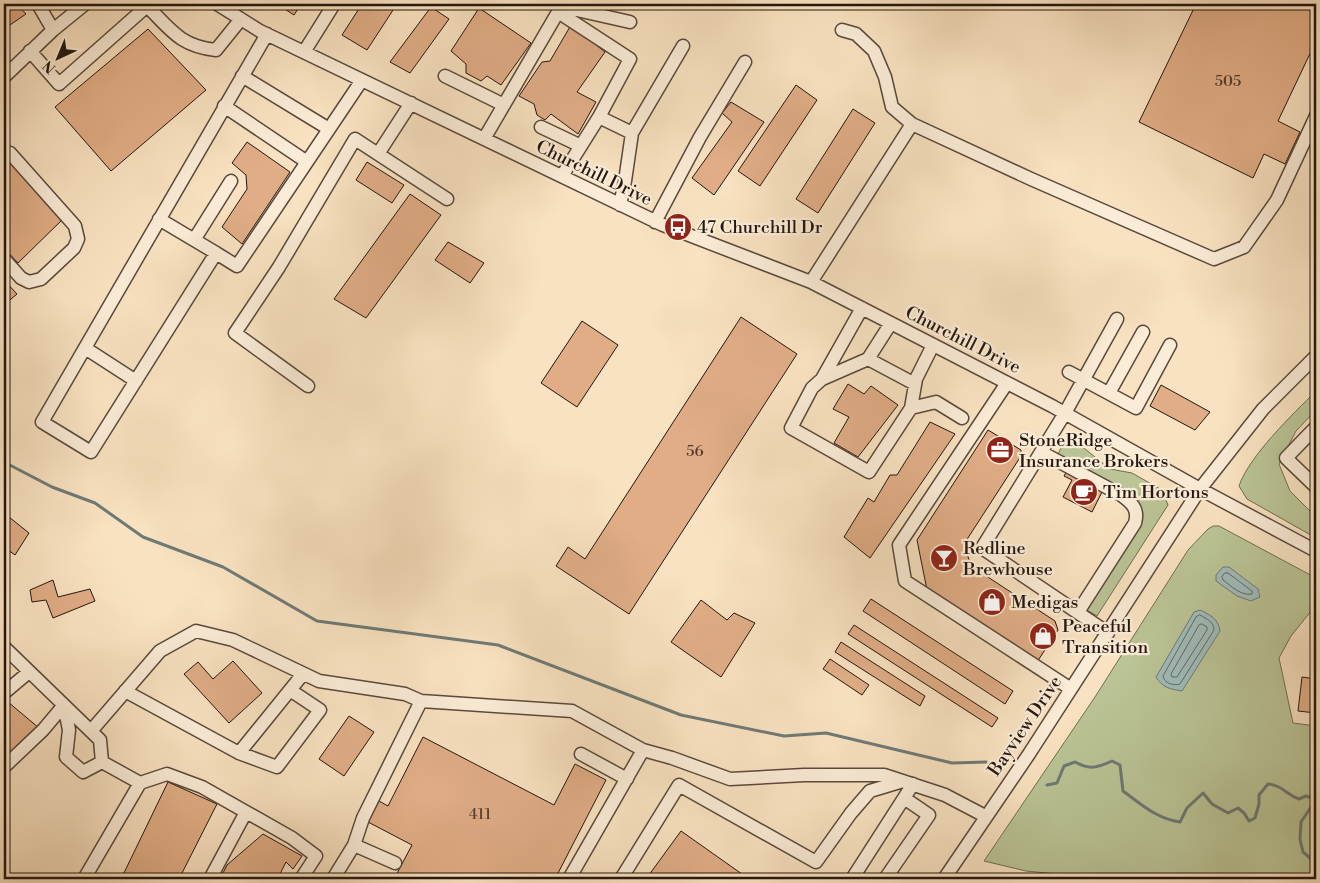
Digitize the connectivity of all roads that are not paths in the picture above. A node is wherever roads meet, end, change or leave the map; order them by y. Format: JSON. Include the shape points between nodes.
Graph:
{"nodes":[{"id":1,"x":38,"y":4,"type":"edge"},
{"id":2,"x":84,"y":4,"type":"edge"},
{"id":3,"x":217,"y":4,"type":"edge"},
{"id":4,"x":334,"y":4,"type":"edge"},
{"id":5,"x":236,"y":12,"type":"edge"},
{"id":6,"x":558,"y":12,"type":"junction"},
{"id":7,"x":630,"y":22,"type":"dead end"},
{"id":8,"x":53,"y":30,"type":"junction"},
{"id":9,"x":842,"y":30,"type":"dead end"},
{"id":10,"x":267,"y":34,"type":"junction"},
{"id":11,"x":683,"y":46,"type":"dead end"},
{"id":12,"x":30,"y":52,"type":"junction"},
{"id":13,"x":304,"y":52,"type":"junction"},
{"id":14,"x":745,"y":62,"type":"dead end"},
{"id":15,"x":242,"y":76,"type":"junction"},
{"id":16,"x":445,"y":76,"type":"dead end"},
{"id":17,"x":4,"y":77,"type":"edge"},
{"id":18,"x":362,"y":80,"type":"junction"},
{"id":19,"x":411,"y":103,"type":"junction"},
{"id":20,"x":504,"y":104,"type":"junction"},
{"id":21,"x":224,"y":106,"type":"junction"},
{"id":22,"x":599,"y":116,"type":"junction"},
{"id":23,"x":1316,"y":116,"type":"edge"},
{"id":24,"x":912,"y":124,"type":"junction"},
{"id":25,"x":541,"y":127,"type":"dead end"},
{"id":26,"x":330,"y":129,"type":"junction"},
{"id":27,"x":632,"y":133,"type":"junction"},
{"id":28,"x":484,"y":139,"type":"junction"},
{"id":29,"x":581,"y":146,"type":"junction"},
{"id":30,"x":4,"y":151,"type":"edge"},
{"id":31,"x":378,"y":154,"type":"junction"},
{"id":32,"x":307,"y":162,"type":"junction"},
{"id":33,"x":562,"y":176,"type":"junction"},
{"id":34,"x":231,"y":181,"type":"dead end"},
{"id":35,"x":447,"y":200,"type":"dead end"},
{"id":36,"x":620,"y":204,"type":"junction"},
{"id":37,"x":159,"y":219,"type":"junction"},
{"id":38,"x":656,"y":222,"type":"junction"},
{"id":39,"x":194,"y":240,"type":"junction"},
{"id":40,"x":216,"y":253,"type":"junction"},
{"id":41,"x":4,"y":259,"type":"edge"},
{"id":42,"x":811,"y":282,"type":"junction"},
{"id":43,"x":862,"y":308,"type":"junction"},
{"id":44,"x":1117,"y":319,"type":"dead end"},
{"id":45,"x":891,"y":323,"type":"junction"},
{"id":46,"x":1143,"y":332,"type":"dead end"},
{"id":47,"x":933,"y":345,"type":"junction"},
{"id":48,"x":1170,"y":345,"type":"dead end"},
{"id":49,"x":85,"y":348,"type":"junction"},
{"id":50,"x":1316,"y":356,"type":"edge"},
{"id":51,"x":868,"y":359,"type":"junction"},
{"id":52,"x":1069,"y":372,"type":"dead end"},
{"id":53,"x":822,"y":379,"type":"junction"},
{"id":54,"x":1084,"y":380,"type":"junction"},
{"id":55,"x":136,"y":381,"type":"junction"},
{"id":56,"x":1007,"y":383,"type":"junction"},
{"id":57,"x":915,"y":384,"type":"junction"},
{"id":58,"x":308,"y":386,"type":"dead end"},
{"id":59,"x":1109,"y":394,"type":"junction"},
{"id":60,"x":912,"y":408,"type":"junction"},
{"id":61,"x":1066,"y":414,"type":"junction"},
{"id":62,"x":962,"y":418,"type":"dead end"},
{"id":63,"x":1316,"y":427,"type":"edge"},
{"id":64,"x":1041,"y":452,"type":"junction"},
{"id":65,"x":1316,"y":487,"type":"edge"},
{"id":66,"x":1200,"y":489,"type":"junction"},
{"id":67,"x":1316,"y":551,"type":"edge"},
{"id":68,"x":1078,"y":612,"type":"junction"},
{"id":69,"x":1108,"y":633,"type":"junction"},
{"id":70,"x":4,"y":647,"type":"edge"},
{"id":71,"x":29,"y":672,"type":"junction"},
{"id":72,"x":303,"y":674,"type":"junction"},
{"id":73,"x":1071,"y":689,"type":"junction"},
{"id":74,"x":290,"y":690,"type":"junction"},
{"id":75,"x":125,"y":691,"type":"junction"},
{"id":76,"x":4,"y":693,"type":"edge"},
{"id":77,"x":421,"y":701,"type":"junction"},
{"id":78,"x":64,"y":705,"type":"junction"},
{"id":79,"x":91,"y":731,"type":"junction"},
{"id":80,"x":643,"y":750,"type":"junction"},
{"id":81,"x":239,"y":753,"type":"junction"},
{"id":82,"x":581,"y":754,"type":"dead end"},
{"id":83,"x":102,"y":762,"type":"junction"},
{"id":84,"x":4,"y":767,"type":"edge"},
{"id":85,"x":627,"y":779,"type":"junction"},
{"id":86,"x":140,"y":783,"type":"junction"},
{"id":87,"x":908,"y":783,"type":"junction"},
{"id":88,"x":904,"y":798,"type":"junction"},
{"id":89,"x":246,"y":812,"type":"junction"},
{"id":90,"x":985,"y":816,"type":"junction"},
{"id":91,"x":354,"y":845,"type":"junction"},
{"id":92,"x":395,"y":863,"type":"dead end"},
{"id":93,"x":84,"y":879,"type":"edge"},
{"id":94,"x":210,"y":879,"type":"edge"},
{"id":95,"x":301,"y":879,"type":"edge"},
{"id":96,"x":333,"y":879,"type":"edge"},
{"id":97,"x":569,"y":879,"type":"edge"},
{"id":98,"x":621,"y":879,"type":"edge"},
{"id":99,"x":852,"y":879,"type":"edge"},
{"id":100,"x":885,"y":879,"type":"edge"},
{"id":101,"x":944,"y":879,"type":"edge"}],
"edges":[{"from":1,"to":8,"type":"street"},
{"from":2,"to":8,"type":"street"},
{"from":3,"to":5,"type":"street","name":"Churchill Drive"},
{"from":4,"to":13,"type":"street"},
{"from":5,"to":10,"type":"street","name":"Churchill Drive"},
{"from":5,"to":12,"type":"street","via":[[216,50],[187,43],[147,6],[58,84]]},
{"from":6,"to":7,"type":"street","via":[[568,8]]},
{"from":6,"to":20,"type":"street"},
{"from":6,"to":22,"type":"street","via":[[630,59]]},
{"from":8,"to":12,"type":"street"},
{"from":9,"to":24,"type":"street","via":[[856,34],[874,51],[885,77],[892,107]]},
{"from":10,"to":13,"type":"street","name":"Churchill Drive"},
{"from":10,"to":15,"type":"street"},
{"from":11,"to":27,"type":"street"},
{"from":12,"to":17,"type":"street"},
{"from":13,"to":18,"type":"street","name":"Churchill Drive"},
{"from":14,"to":38,"type":"street","via":[[700,137]]},
{"from":15,"to":21,"type":"street"},
{"from":15,"to":26,"type":"street"},
{"from":16,"to":20,"type":"street"},
{"from":18,"to":19,"type":"street","name":"Churchill Drive"},
{"from":18,"to":26,"type":"street"},
{"from":19,"to":28,"type":"street","name":"Churchill Drive"},
{"from":19,"to":31,"type":"street"},
{"from":20,"to":28,"type":"street"},
{"from":21,"to":32,"type":"street"},
{"from":21,"to":37,"type":"street"},
{"from":22,"to":27,"type":"street"},
{"from":22,"to":29,"type":"street"},
{"from":23,"to":24,"type":"street","via":[[1277,200],[1244,247],[1214,259]]},
{"from":24,"to":42,"type":"street"},
{"from":25,"to":29,"type":"street"},
{"from":26,"to":32,"type":"street"},
{"from":27,"to":36,"type":"street"},
{"from":28,"to":33,"type":"street","name":"Churchill Drive"},
{"from":29,"to":33,"type":"street"},
{"from":30,"to":41,"type":"street","via":[[10,153],[75,226],[78,239],[74,248],[40,279],[29,282]]},
{"from":31,"to":35,"type":"street"},
{"from":31,"to":58,"type":"street","via":[[355,139],[236,333]]},
{"from":32,"to":40,"type":"street","via":[[237,266]]},
{"from":33,"to":36,"type":"street","name":"Churchill Drive"},
{"from":34,"to":39,"type":"street"},
{"from":36,"to":38,"type":"street","name":"Churchill Drive"},
{"from":37,"to":39,"type":"street"},
{"from":37,"to":49,"type":"street"},
{"from":38,"to":42,"type":"street","name":"Churchill Drive"},
{"from":39,"to":40,"type":"street"},
{"from":40,"to":55,"type":"street"},
{"from":42,"to":43,"type":"street","name":"Churchill Drive"},
{"from":43,"to":45,"type":"street","name":"Churchill Drive"},
{"from":43,"to":53,"type":"street"},
{"from":44,"to":54,"type":"street"},
{"from":45,"to":47,"type":"street","name":"Churchill Drive"},
{"from":45,"to":51,"type":"street"},
{"from":46,"to":59,"type":"street"},
{"from":47,"to":56,"type":"street","name":"Churchill Drive"},
{"from":47,"to":57,"type":"street"},
{"from":48,"to":59,"type":"street","via":[[1136,408]]},
{"from":49,"to":55,"type":"street"},
{"from":49,"to":55,"type":"street","via":[[42,422],[91,452]]},
{"from":50,"to":66,"type":"street","name":"Bayview Drive","via":[[1263,409]]},
{"from":51,"to":53,"type":"street"},
{"from":51,"to":57,"type":"street"},
{"from":52,"to":54,"type":"street"},
{"from":53,"to":60,"type":"street","via":[[812,388],[791,428],[869,472]]},
{"from":54,"to":59,"type":"street"},
{"from":54,"to":61,"type":"street"},
{"from":56,"to":61,"type":"street","name":"Churchill Drive"},
{"from":56,"to":73,"type":"street","via":[[899,545],[905,581]]},
{"from":57,"to":60,"type":"street"},
{"from":60,"to":62,"type":"street","via":[[936,402]]},
{"from":61,"to":64,"type":"street"},
{"from":61,"to":66,"type":"street","name":"Churchill Drive"},
{"from":63,"to":65,"type":"street","via":[[1286,458]]},
{"from":64,"to":68,"type":"street","via":[[982,548]]},
{"from":64,"to":68,"type":"street","via":[[1122,495],[1136,511],[1135,523]]},
{"from":66,"to":67,"type":"street","name":"Churchill Drive"},
{"from":66,"to":69,"type":"street","name":"Bayview Drive"},
{"from":68,"to":69,"type":"street"},
{"from":69,"to":73,"type":"street","name":"Bayview Drive"},
{"from":70,"to":71,"type":"street"},
{"from":71,"to":76,"type":"street"},
{"from":71,"to":78,"type":"street"},
{"from":72,"to":74,"type":"street"},
{"from":72,"to":75,"type":"street","via":[[233,640],[196,631],[160,650]]},
{"from":72,"to":77,"type":"street","via":[[319,681],[405,694]]},
{"from":73,"to":90,"type":"street","name":"Bayview Drive"},
{"from":74,"to":81,"type":"street"},
{"from":74,"to":81,"type":"street","via":[[320,710],[277,767]]},
{"from":75,"to":79,"type":"street"},
{"from":75,"to":81,"type":"street"},
{"from":77,"to":80,"type":"street","via":[[572,711]]},
{"from":77,"to":91,"type":"street","via":[[363,818]]},
{"from":78,"to":79,"type":"street"},
{"from":78,"to":83,"type":"street","via":[[70,730],[66,758],[83,772]]},
{"from":78,"to":84,"type":"street"},
{"from":79,"to":83,"type":"street","via":[[100,740]]},
{"from":80,"to":85,"type":"street"},
{"from":80,"to":87,"type":"street","via":[[730,779],[804,774],[884,775]]},
{"from":82,"to":85,"type":"street"},
{"from":83,"to":86,"type":"street"},
{"from":85,"to":97,"type":"street"},
{"from":86,"to":89,"type":"street","via":[[167,774],[202,786]]},
{"from":86,"to":93,"type":"street"},
{"from":87,"to":88,"type":"street"},
{"from":87,"to":90,"type":"street","via":[[945,795]]},
{"from":87,"to":98,"type":"street","via":[[870,791],[816,862],[679,785]]},
{"from":88,"to":99,"type":"street"},
{"from":88,"to":100,"type":"street","via":[[929,815]]},
{"from":89,"to":94,"type":"street"},
{"from":89,"to":95,"type":"street","via":[[316,856]]},
{"from":90,"to":101,"type":"street","name":"Bayview Drive"},
{"from":91,"to":92,"type":"street"},
{"from":91,"to":96,"type":"street"}]}
